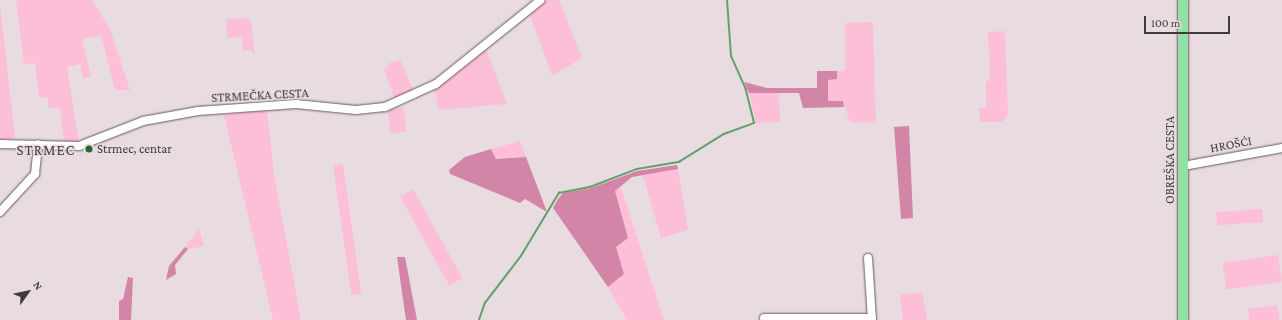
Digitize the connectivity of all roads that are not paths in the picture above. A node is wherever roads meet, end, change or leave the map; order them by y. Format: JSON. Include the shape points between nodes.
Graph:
{"nodes":[{"id":1,"x":541,"y":0,"type":"edge"},
{"id":2,"x":1183,"y":0,"type":"edge"},
{"id":3,"x":0,"y":144,"type":"edge"},
{"id":4,"x":38,"y":144,"type":"junction"},
{"id":5,"x":1282,"y":148,"type":"edge"},
{"id":6,"x":1183,"y":166,"type":"junction"},
{"id":7,"x":0,"y":212,"type":"edge"},
{"id":8,"x":868,"y":258,"type":"dead end"},
{"id":9,"x":764,"y":318,"type":"dead end"},
{"id":10,"x":872,"y":319,"type":"edge"},
{"id":11,"x":1183,"y":320,"type":"edge"}],
"edges":[{"from":1,"to":4,"type":"street","name":"STRMEČKA CESTA","via":[[427,90],[386,107],[356,110],[296,104],[198,111],[136,123],[84,146]]},
{"from":2,"to":6,"type":"main road","name":"OBREŠKA CESTA"},
{"from":3,"to":4,"type":"street","name":"STRMEČKA CESTA"},
{"from":4,"to":7,"type":"street","via":[[35,174]]},
{"from":5,"to":6,"type":"street","name":"HROŠĆI"},
{"from":6,"to":11,"type":"main road","name":"OBREŠKA CESTA"},
{"from":8,"to":10,"type":"street"},
{"from":9,"to":10,"type":"street"}]}
